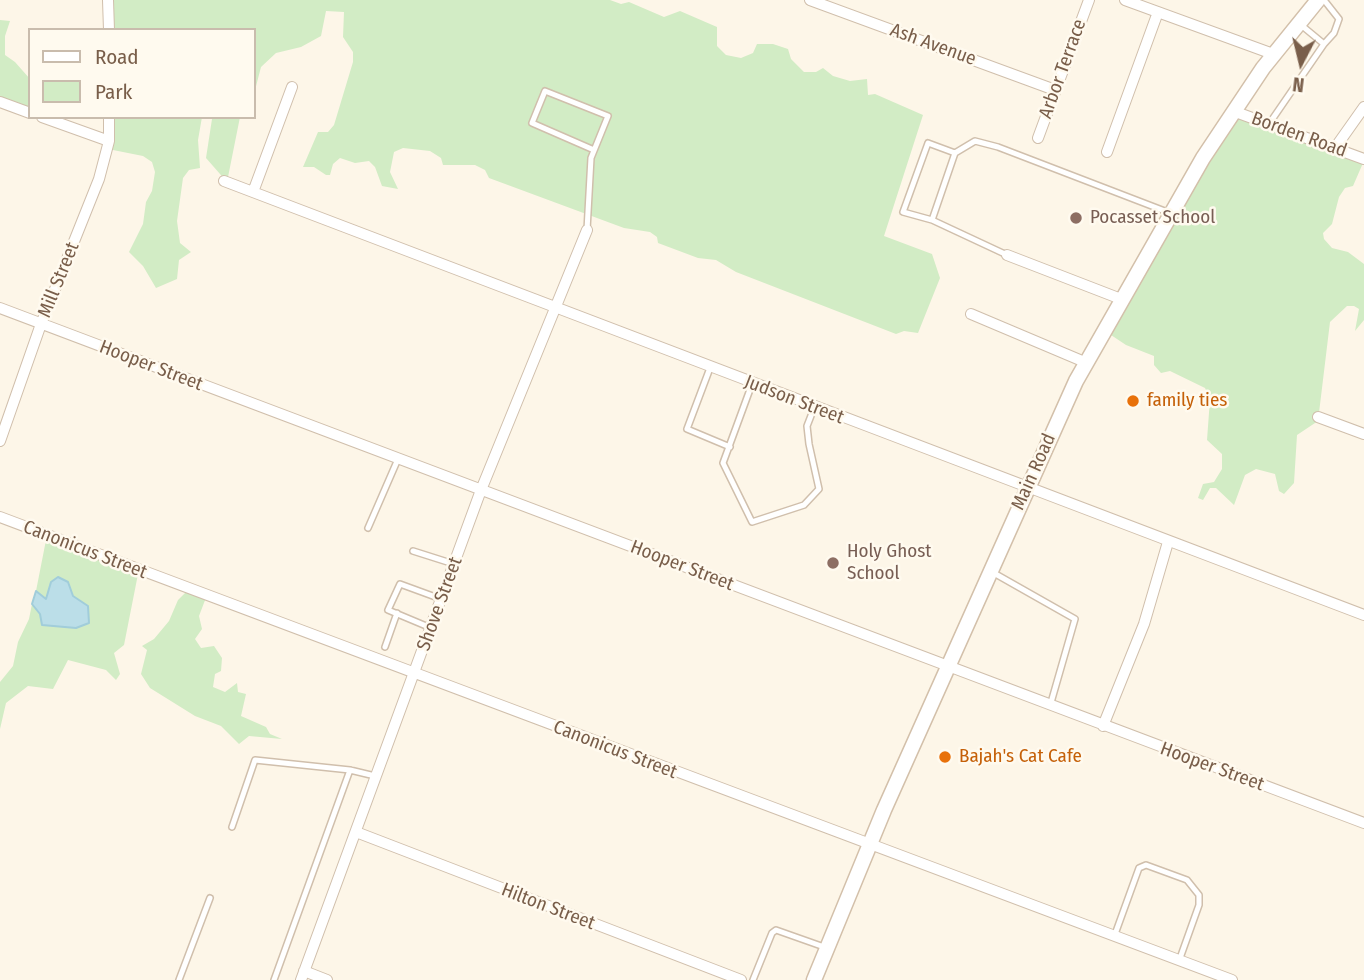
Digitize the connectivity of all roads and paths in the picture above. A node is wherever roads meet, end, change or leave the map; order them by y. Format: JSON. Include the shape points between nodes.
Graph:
{"nodes":[{"id":1,"x":108,"y":0,"type":"edge"},
{"id":2,"x":810,"y":0,"type":"edge"},
{"id":3,"x":1089,"y":0,"type":"edge"},
{"id":4,"x":1125,"y":0,"type":"edge"},
{"id":5,"x":1318,"y":0,"type":"edge"},
{"id":6,"x":1324,"y":0,"type":"edge"},
{"id":7,"x":1158,"y":12,"type":"junction"},
{"id":8,"x":1299,"y":23,"type":"junction"},
{"id":9,"x":109,"y":28,"type":"edge"},
{"id":10,"x":1324,"y":44,"type":"junction"},
{"id":11,"x":1273,"y":54,"type":"junction"},
{"id":12,"x":292,"y":88,"type":"dead end"},
{"id":13,"x":1055,"y":90,"type":"junction"},
{"id":14,"x":0,"y":102,"type":"edge"},
{"id":15,"x":1364,"y":107,"type":"edge"},
{"id":16,"x":1233,"y":111,"type":"junction"},
{"id":17,"x":28,"y":112,"type":"edge"},
{"id":18,"x":47,"y":119,"type":"edge"},
{"id":19,"x":109,"y":119,"type":"edge"},
{"id":20,"x":1269,"y":124,"type":"junction"},
{"id":21,"x":1038,"y":138,"type":"dead end"},
{"id":22,"x":109,"y":141,"type":"junction"},
{"id":23,"x":1335,"y":148,"type":"junction"},
{"id":24,"x":594,"y":150,"type":"junction"},
{"id":25,"x":1107,"y":152,"type":"dead end"},
{"id":26,"x":955,"y":153,"type":"junction"},
{"id":27,"x":1364,"y":159,"type":"edge"},
{"id":28,"x":224,"y":181,"type":"dead end"},
{"id":29,"x":253,"y":192,"type":"junction"},
{"id":30,"x":1170,"y":213,"type":"junction"},
{"id":31,"x":932,"y":220,"type":"junction"},
{"id":32,"x":587,"y":230,"type":"joint"},
{"id":33,"x":1007,"y":255,"type":"joint"},
{"id":34,"x":1121,"y":299,"type":"junction"},
{"id":35,"x":553,"y":307,"type":"junction"},
{"id":36,"x":0,"y":308,"type":"edge"},
{"id":37,"x":971,"y":314,"type":"dead end"},
{"id":38,"x":41,"y":324,"type":"junction"},
{"id":39,"x":1087,"y":363,"type":"junction"},
{"id":40,"x":710,"y":368,"type":"junction"},
{"id":41,"x":752,"y":384,"type":"junction"},
{"id":42,"x":814,"y":408,"type":"junction"},
{"id":43,"x":1318,"y":417,"type":"dead end"},
{"id":44,"x":1364,"y":434,"type":"edge"},
{"id":45,"x":0,"y":441,"type":"edge"},
{"id":46,"x":730,"y":447,"type":"junction"},
{"id":47,"x":398,"y":460,"type":"junction"},
{"id":48,"x":1026,"y":489,"type":"junction"},
{"id":49,"x":481,"y":490,"type":"junction"},
{"id":50,"x":0,"y":517,"type":"edge"},
{"id":51,"x":368,"y":528,"type":"dead end"},
{"id":52,"x":1168,"y":542,"type":"junction"},
{"id":53,"x":413,"y":551,"type":"dead end"},
{"id":54,"x":454,"y":564,"type":"junction"},
{"id":55,"x":990,"y":571,"type":"junction"},
{"id":56,"x":442,"y":599,"type":"junction"},
{"id":57,"x":397,"y":613,"type":"junction"},
{"id":58,"x":1364,"y":615,"type":"edge"},
{"id":59,"x":432,"y":628,"type":"junction"},
{"id":60,"x":385,"y":647,"type":"dead end"},
{"id":61,"x":947,"y":668,"type":"junction"},
{"id":62,"x":415,"y":674,"type":"junction"},
{"id":63,"x":1049,"y":706,"type":"junction"},
{"id":64,"x":1103,"y":726,"type":"junction"},
{"id":65,"x":350,"y":770,"type":"junction"},
{"id":66,"x":377,"y":776,"type":"junction"},
{"id":67,"x":1364,"y":823,"type":"edge"},
{"id":68,"x":232,"y":827,"type":"dead end"},
{"id":69,"x":356,"y":832,"type":"junction"},
{"id":70,"x":869,"y":846,"type":"junction"},
{"id":71,"x":210,"y":898,"type":"dead end"},
{"id":72,"x":1114,"y":937,"type":"junction"},
{"id":73,"x":827,"y":948,"type":"junction"},
{"id":74,"x":1179,"y":961,"type":"junction"},
{"id":75,"x":302,"y":976,"type":"edge"},
{"id":76,"x":179,"y":980,"type":"edge"},
{"id":77,"x":274,"y":980,"type":"edge"},
{"id":78,"x":327,"y":980,"type":"edge"},
{"id":79,"x":741,"y":980,"type":"edge"},
{"id":80,"x":753,"y":980,"type":"edge"},
{"id":81,"x":814,"y":980,"type":"edge"},
{"id":82,"x":1232,"y":980,"type":"edge"}],
"edges":[{"from":1,"to":9,"type":"street"},
{"from":2,"to":13,"type":"street","name":"Ash Avenue"},
{"from":3,"to":13,"type":"street","name":"Arbor Terrace"},
{"from":4,"to":7,"type":"street"},
{"from":5,"to":8,"type":"main road","name":"Main Road"},
{"from":6,"to":10,"type":"lane","via":[[1339,19]]},
{"from":7,"to":11,"type":"street"},
{"from":7,"to":25,"type":"street"},
{"from":8,"to":10,"type":"lane"},
{"from":8,"to":11,"type":"main road","name":"Main Road"},
{"from":10,"to":20,"type":"lane"},
{"from":11,"to":16,"type":"main road","name":"Main Road"},
{"from":12,"to":29,"type":"street"},
{"from":13,"to":21,"type":"street","name":"Arbor Terrace"},
{"from":14,"to":17,"type":"street"},
{"from":15,"to":23,"type":"street"},
{"from":16,"to":20,"type":"street","name":"Borden Road"},
{"from":16,"to":30,"type":"main road","name":"Main Road"},
{"from":18,"to":22,"type":"street"},
{"from":19,"to":22,"type":"street","name":"Mill Street"},
{"from":20,"to":23,"type":"street","name":"Borden Road"},
{"from":22,"to":38,"type":"street","name":"Mill Street","via":[[99,178]]},
{"from":23,"to":27,"type":"street","name":"Borden Road"},
{"from":24,"to":24,"type":"lane","via":[[608,116],[545,91],[532,123]]},
{"from":24,"to":32,"type":"lane"},
{"from":26,"to":30,"type":"lane","via":[[975,141],[999,147]]},
{"from":26,"to":31,"type":"lane"},
{"from":26,"to":31,"type":"lane","via":[[928,143],[903,212]]},
{"from":28,"to":29,"type":"street","name":"Judson Street"},
{"from":29,"to":35,"type":"street","name":"Judson Street"},
{"from":30,"to":34,"type":"main road","name":"Main Road"},
{"from":31,"to":33,"type":"lane"},
{"from":32,"to":35,"type":"street","name":"Shove Street"},
{"from":33,"to":34,"type":"street"},
{"from":34,"to":39,"type":"main road","name":"Main Road"},
{"from":35,"to":40,"type":"street","name":"Judson Street"},
{"from":35,"to":49,"type":"street","name":"Shove Street"},
{"from":36,"to":38,"type":"street","name":"Hooper Street"},
{"from":37,"to":39,"type":"street"},
{"from":38,"to":45,"type":"street","name":"Mill Street"},
{"from":38,"to":47,"type":"street","name":"Hooper Street"},
{"from":39,"to":48,"type":"main road","name":"Main Road"},
{"from":40,"to":41,"type":"street","name":"Judson Street"},
{"from":40,"to":46,"type":"lane","via":[[687,429]]},
{"from":41,"to":42,"type":"street","name":"Judson Street"},
{"from":41,"to":46,"type":"lane"},
{"from":42,"to":46,"type":"lane","via":[[807,426],[808,444],[819,489],[804,505],[752,522],[723,463]]},
{"from":42,"to":48,"type":"street","name":"Judson Street"},
{"from":43,"to":44,"type":"street"},
{"from":47,"to":49,"type":"street","name":"Hooper Street"},
{"from":47,"to":51,"type":"lane"},
{"from":48,"to":52,"type":"street","name":"Judson Street"},
{"from":48,"to":55,"type":"main road","name":"Main Road"},
{"from":49,"to":54,"type":"street","name":"Shove Street"},
{"from":49,"to":61,"type":"street","name":"Hooper Street"},
{"from":50,"to":62,"type":"street","name":"Canonicus Street"},
{"from":52,"to":58,"type":"street","name":"Judson Street"},
{"from":52,"to":64,"type":"street","via":[[1144,624]]},
{"from":53,"to":54,"type":"lane"},
{"from":54,"to":56,"type":"street","name":"Shove Street"},
{"from":55,"to":61,"type":"main road","name":"Main Road"},
{"from":55,"to":63,"type":"lane","via":[[1075,619]]},
{"from":56,"to":57,"type":"lane","via":[[400,584],[388,610]]},
{"from":56,"to":59,"type":"street","name":"Shove Street"},
{"from":57,"to":59,"type":"lane"},
{"from":57,"to":60,"type":"lane"},
{"from":59,"to":62,"type":"street","name":"Shove Street"},
{"from":61,"to":63,"type":"street","name":"Hooper Street"},
{"from":61,"to":70,"type":"main road","name":"Main Road"},
{"from":62,"to":66,"type":"street","name":"Shove Street"},
{"from":62,"to":70,"type":"street","name":"Canonicus Street"},
{"from":63,"to":64,"type":"street","name":"Hooper Street"},
{"from":64,"to":67,"type":"street","name":"Hooper Street"},
{"from":65,"to":66,"type":"lane"},
{"from":65,"to":68,"type":"lane","via":[[255,760]]},
{"from":65,"to":77,"type":"lane"},
{"from":66,"to":69,"type":"street","name":"Shove Street"},
{"from":69,"to":75,"type":"street","name":"Shove Street"},
{"from":69,"to":79,"type":"street","name":"Hilton Street"},
{"from":70,"to":72,"type":"street","name":"Canonicus Street"},
{"from":70,"to":73,"type":"main road","name":"Main Road"},
{"from":71,"to":76,"type":"lane"},
{"from":72,"to":74,"type":"street","name":"Canonicus Street"},
{"from":72,"to":74,"type":"lane","via":[[1139,868],[1146,865],[1187,880],[1199,895],[1199,905]]},
{"from":73,"to":80,"type":"lane","via":[[776,930]]},
{"from":73,"to":81,"type":"main road","name":"Main Road"},
{"from":74,"to":82,"type":"street","name":"Canonicus Street"},
{"from":75,"to":78,"type":"street"}]}
